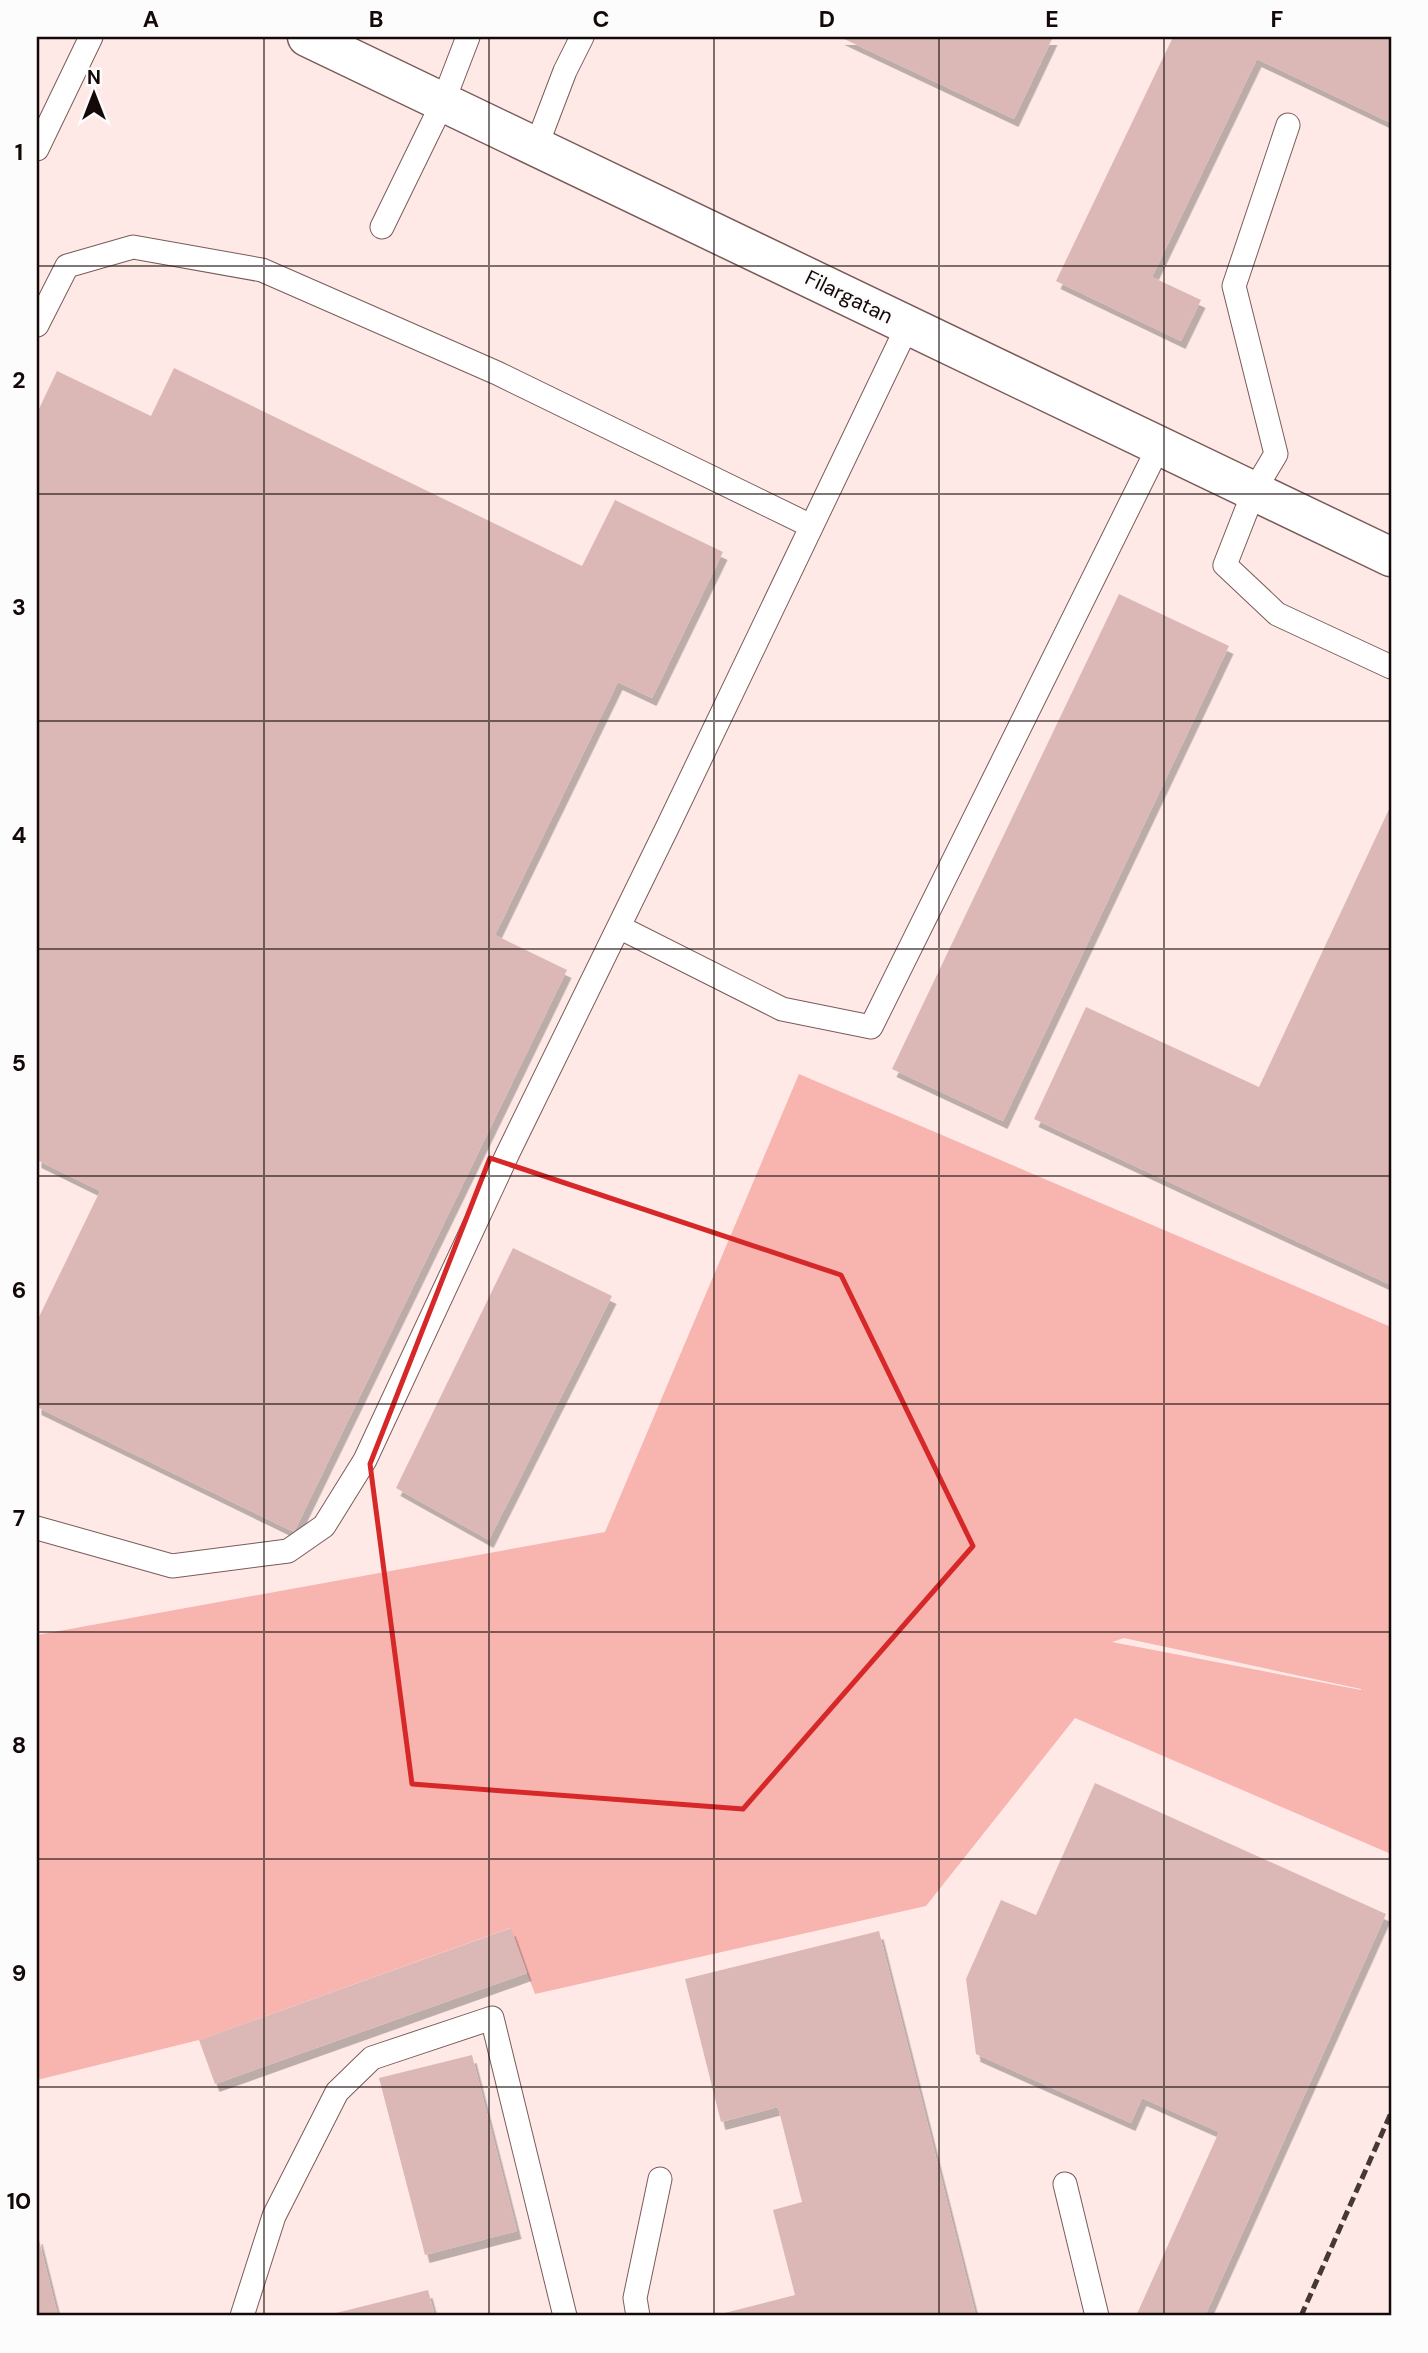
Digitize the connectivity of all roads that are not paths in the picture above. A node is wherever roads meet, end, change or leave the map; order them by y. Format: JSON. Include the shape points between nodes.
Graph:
{"nodes":[{"id":1,"x":91,"y":37,"type":"edge"},
{"id":2,"x":307,"y":37,"type":"edge"},
{"id":3,"x":468,"y":37,"type":"edge"},
{"id":4,"x":582,"y":37,"type":"edge"},
{"id":5,"x":443,"y":102,"type":"junction"},
{"id":6,"x":1287,"y":125,"type":"dead end"},
{"id":7,"x":536,"y":146,"type":"junction"},
{"id":8,"x":37,"y":149,"type":"edge"},
{"id":9,"x":382,"y":227,"type":"dead end"},
{"id":10,"x":37,"y":325,"type":"edge"},
{"id":11,"x":908,"y":325,"type":"junction"},
{"id":12,"x":1159,"y":446,"type":"junction"},
{"id":13,"x":1254,"y":491,"type":"junction"},
{"id":14,"x":811,"y":526,"type":"junction"},
{"id":15,"x":1391,"y":557,"type":"edge"},
{"id":16,"x":1391,"y":667,"type":"edge"},
{"id":17,"x":618,"y":927,"type":"junction"},
{"id":18,"x":37,"y":1528,"type":"edge"},
{"id":19,"x":660,"y":2179,"type":"dead end"},
{"id":20,"x":1065,"y":2184,"type":"dead end"},
{"id":21,"x":242,"y":2316,"type":"edge"},
{"id":22,"x":565,"y":2316,"type":"edge"},
{"id":23,"x":638,"y":2316,"type":"edge"},
{"id":24,"x":1097,"y":2316,"type":"edge"}],
"edges":[{"from":1,"to":8,"type":"lane"},
{"from":2,"to":5,"type":"street","name":"Filargatan"},
{"from":3,"to":5,"type":"lane"},
{"from":4,"to":7,"type":"lane"},
{"from":5,"to":7,"type":"street","name":"Filargatan"},
{"from":5,"to":9,"type":"lane"},
{"from":6,"to":13,"type":"lane","via":[[1234,286],[1276,454]]},
{"from":7,"to":11,"type":"street","name":"Filargatan"},
{"from":10,"to":14,"type":"lane","via":[[67,266],[133,247],[262,270],[497,373]]},
{"from":11,"to":12,"type":"street","name":"Filargatan"},
{"from":11,"to":14,"type":"lane"},
{"from":12,"to":13,"type":"street","name":"Filargatan"},
{"from":12,"to":17,"type":"lane","via":[[871,1027],[782,1009]]},
{"from":13,"to":15,"type":"street","name":"Filargatan"},
{"from":13,"to":16,"type":"lane","via":[[1225,565],[1277,614]]},
{"from":14,"to":17,"type":"lane"},
{"from":17,"to":18,"type":"lane","via":[[365,1460],[324,1526],[288,1551],[172,1566]]},
{"from":19,"to":23,"type":"lane","via":[[635,2298]]},
{"from":20,"to":24,"type":"lane"},
{"from":21,"to":22,"type":"lane","via":[[274,2216],[337,2092],[372,2058],[492,2018]]}]}
